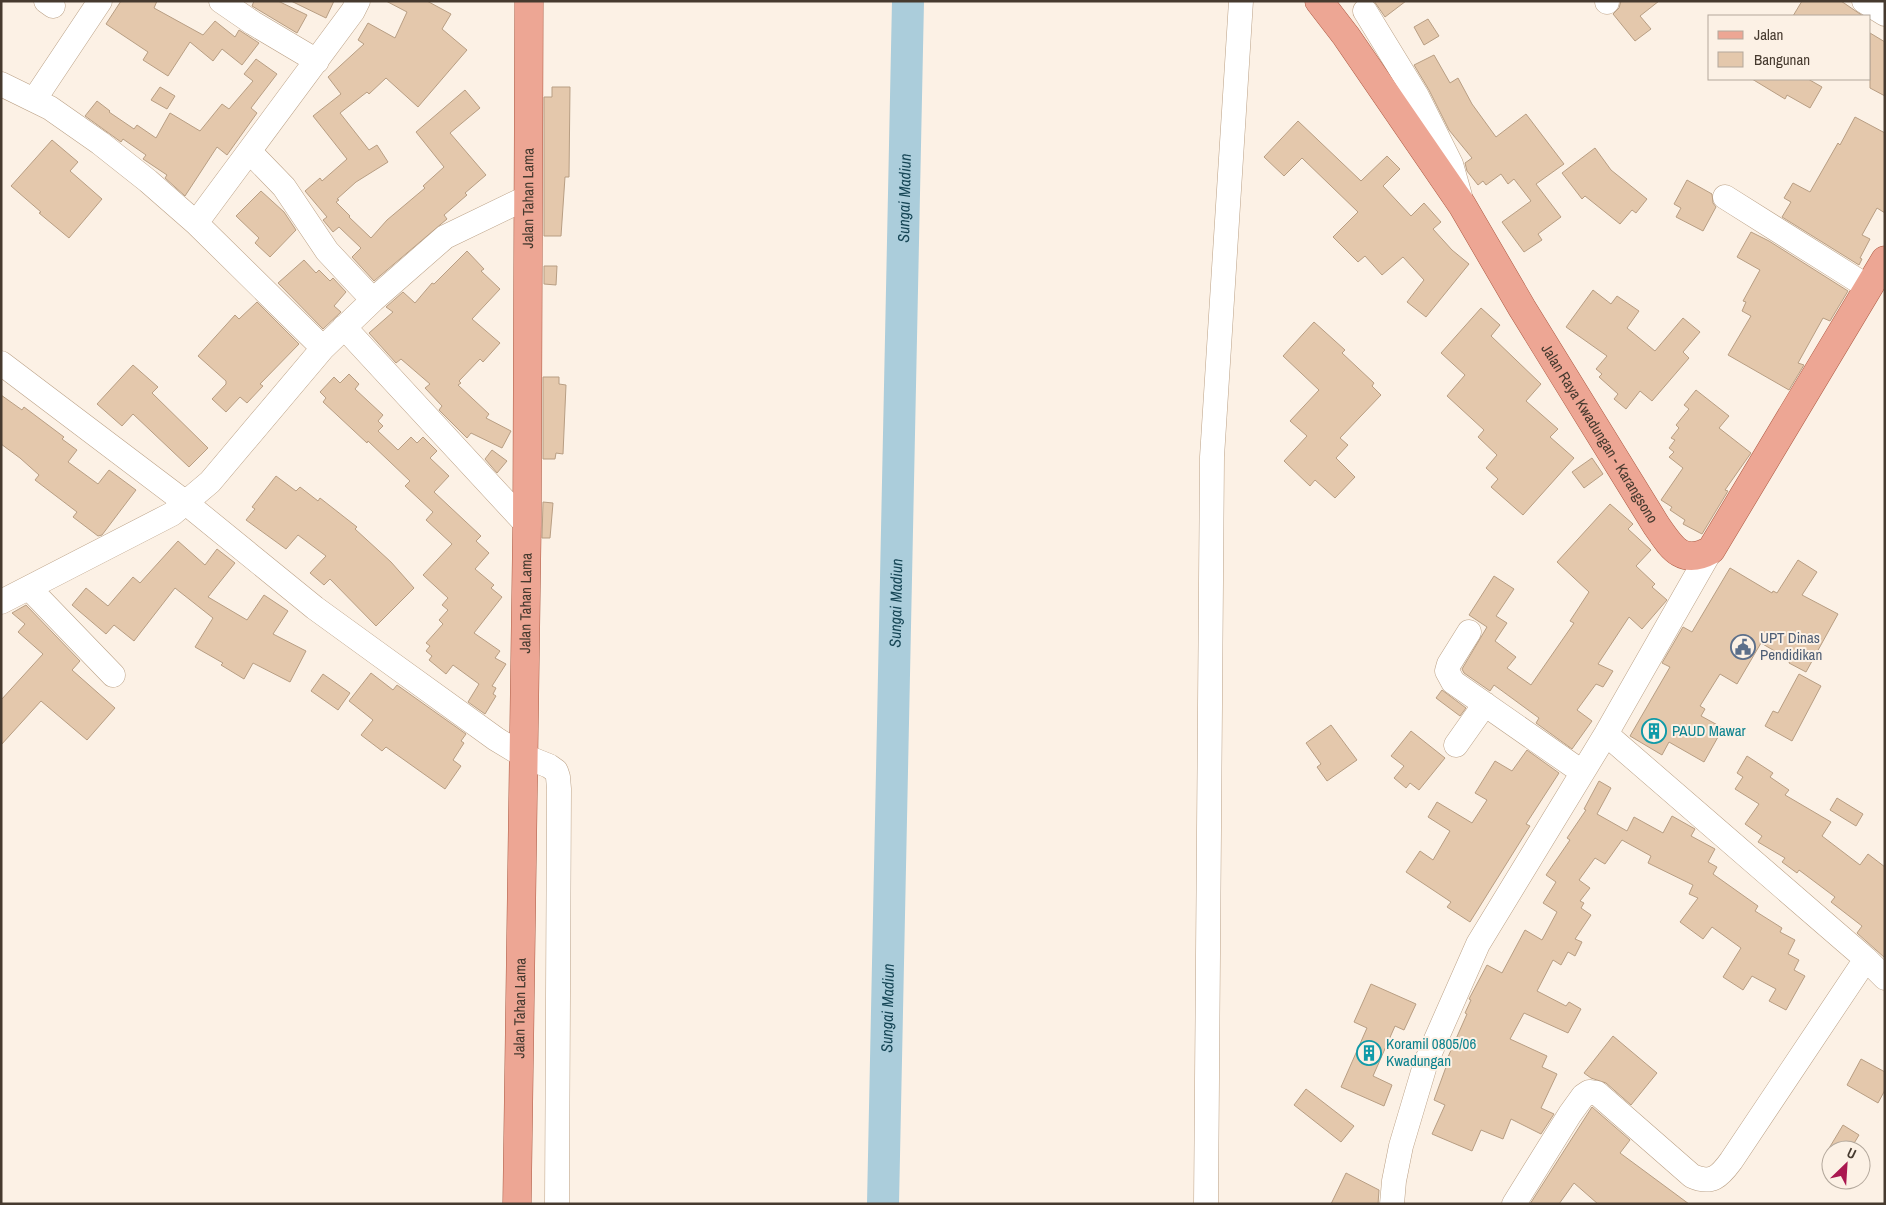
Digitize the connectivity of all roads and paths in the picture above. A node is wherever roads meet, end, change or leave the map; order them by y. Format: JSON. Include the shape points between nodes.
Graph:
{"nodes":[{"id":1,"x":100,"y":1,"type":"edge"},
{"id":2,"x":220,"y":1,"type":"edge"},
{"id":3,"x":358,"y":1,"type":"edge"},
{"id":4,"x":529,"y":1,"type":"edge"},
{"id":5,"x":1241,"y":1,"type":"edge"},
{"id":6,"x":1319,"y":1,"type":"edge"},
{"id":7,"x":1864,"y":1,"type":"edge"},
{"id":8,"x":1365,"y":11,"type":"dead end"},
{"id":9,"x":1885,"y":14,"type":"edge"},
{"id":10,"x":317,"y":61,"type":"junction"},
{"id":11,"x":1,"y":84,"type":"edge"},
{"id":12,"x":34,"y":100,"type":"junction"},
{"id":13,"x":250,"y":152,"type":"junction"},
{"id":14,"x":528,"y":197,"type":"junction"},
{"id":15,"x":1725,"y":197,"type":"dead end"},
{"id":16,"x":1462,"y":205,"type":"junction"},
{"id":17,"x":196,"y":223,"type":"junction"},
{"id":18,"x":1885,"y":260,"type":"edge"},
{"id":19,"x":1868,"y":287,"type":"junction"},
{"id":20,"x":373,"y":300,"type":"junction"},
{"id":21,"x":344,"y":327,"type":"junction"},
{"id":22,"x":323,"y":348,"type":"junction"},
{"id":23,"x":1,"y":363,"type":"edge"},
{"id":24,"x":186,"y":503,"type":"junction"},
{"id":25,"x":527,"y":525,"type":"junction"},
{"id":26,"x":1673,"y":549,"type":"junction"},
{"id":27,"x":1712,"y":550,"type":"junction"},
{"id":28,"x":29,"y":588,"type":"junction"},
{"id":29,"x":1,"y":602,"type":"edge"},
{"id":30,"x":1682,"y":602,"type":"junction"},
{"id":31,"x":1469,"y":632,"type":"dead end"},
{"id":32,"x":113,"y":675,"type":"dead end"},
{"id":33,"x":1485,"y":704,"type":"junction"},
{"id":34,"x":1606,"y":734,"type":"junction"},
{"id":35,"x":1456,"y":745,"type":"dead end"},
{"id":36,"x":524,"y":756,"type":"junction"},
{"id":37,"x":1582,"y":772,"type":"junction"},
{"id":38,"x":1866,"y":959,"type":"junction"},
{"id":39,"x":1885,"y":978,"type":"edge"},
{"id":40,"x":517,"y":1204,"type":"edge"},
{"id":41,"x":557,"y":1204,"type":"edge"},
{"id":42,"x":1206,"y":1204,"type":"edge"},
{"id":43,"x":1392,"y":1204,"type":"edge"},
{"id":44,"x":1514,"y":1204,"type":"edge"}],
"edges":[{"from":1,"to":12,"type":"street"},
{"from":2,"to":10,"type":"street"},
{"from":3,"to":10,"type":"street"},
{"from":4,"to":14,"type":"main road","name":"Jalan Tahan Lama"},
{"from":5,"to":42,"type":"street","via":[[1212,457]]},
{"from":6,"to":16,"type":"main road","name":"Jalan Raya Kwadungan - Karangsono"},
{"from":7,"to":9,"type":"street"},
{"from":8,"to":16,"type":"street","via":[[1417,96],[1451,164]]},
{"from":10,"to":13,"type":"street"},
{"from":11,"to":12,"type":"street"},
{"from":12,"to":17,"type":"street","via":[[100,143]]},
{"from":13,"to":17,"type":"street"},
{"from":13,"to":20,"type":"street","via":[[284,188],[327,251]]},
{"from":14,"to":20,"type":"street","via":[[445,237]]},
{"from":14,"to":25,"type":"main road","name":"Jalan Tahan Lama"},
{"from":15,"to":19,"type":"street"},
{"from":16,"to":26,"type":"main road","name":"Jalan Raya Kwadungan - Karangsono","via":[[1586,412]]},
{"from":17,"to":22,"type":"street"},
{"from":18,"to":19,"type":"main road"},
{"from":19,"to":27,"type":"main road"},
{"from":20,"to":21,"type":"street"},
{"from":21,"to":22,"type":"street"},
{"from":21,"to":25,"type":"street"},
{"from":22,"to":24,"type":"street","via":[[210,482]]},
{"from":23,"to":24,"type":"street"},
{"from":24,"to":28,"type":"street","via":[[172,514]]},
{"from":24,"to":36,"type":"street","via":[[330,619]]},
{"from":25,"to":36,"type":"main road","name":"Jalan Tahan Lama"},
{"from":26,"to":27,"type":"main road","via":[[1689,557]]},
{"from":26,"to":30,"type":"street","via":[[1681,572]]},
{"from":27,"to":30,"type":"street"},
{"from":28,"to":29,"type":"street"},
{"from":28,"to":32,"type":"street"},
{"from":30,"to":34,"type":"street"},
{"from":31,"to":33,"type":"street","via":[[1447,671],[1453,682]]},
{"from":33,"to":35,"type":"street"},
{"from":33,"to":37,"type":"street"},
{"from":34,"to":37,"type":"street"},
{"from":34,"to":38,"type":"street"},
{"from":36,"to":40,"type":"main road","name":"Jalan Tahan Lama"},
{"from":36,"to":41,"type":"street","via":[[556,771],[560,789]]},
{"from":37,"to":43,"type":"street","via":[[1478,944],[1458,989],[1426,1062],[1408,1118]]},
{"from":38,"to":39,"type":"street"},
{"from":38,"to":44,"type":"street","via":[[1720,1176],[1701,1180],[1692,1176],[1597,1093],[1589,1092],[1570,1114]]}]}
